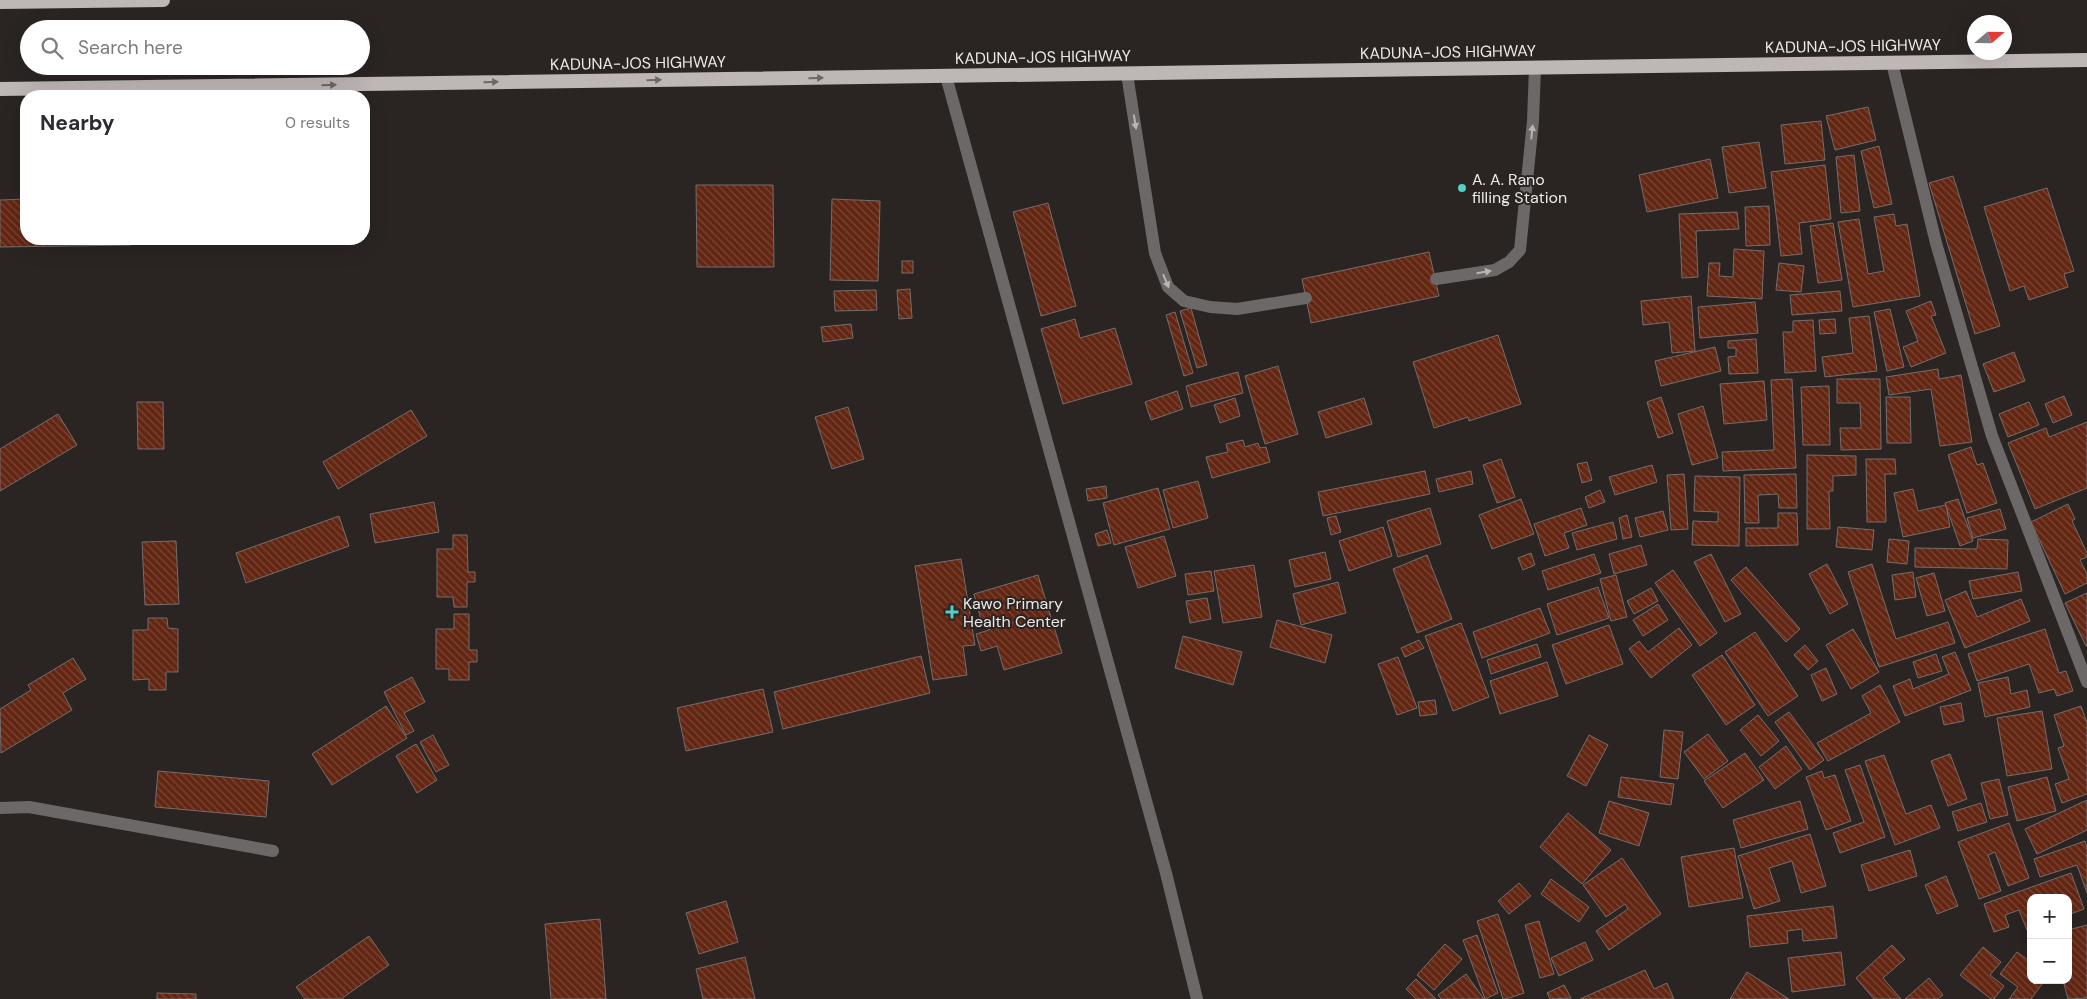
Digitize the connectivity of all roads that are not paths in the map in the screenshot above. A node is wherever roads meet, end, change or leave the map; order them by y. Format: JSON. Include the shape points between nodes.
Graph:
{"nodes":[{"id":1,"x":163,"y":0,"type":"edge"},
{"id":2,"x":0,"y":2,"type":"edge"},
{"id":3,"x":2087,"y":60,"type":"edge"},
{"id":4,"x":1892,"y":63,"type":"junction"},
{"id":5,"x":1535,"y":68,"type":"junction"},
{"id":6,"x":1127,"y":74,"type":"junction"},
{"id":7,"x":946,"y":76,"type":"junction"},
{"id":8,"x":0,"y":89,"type":"edge"},
{"id":9,"x":1436,"y":279,"type":"dead end"},
{"id":10,"x":1306,"y":298,"type":"dead end"},
{"id":11,"x":2087,"y":682,"type":"edge"},
{"id":12,"x":0,"y":808,"type":"edge"},
{"id":13,"x":273,"y":851,"type":"dead end"},
{"id":14,"x":1197,"y":999,"type":"edge"}],
"edges":[{"from":1,"to":2,"type":"highway"},
{"from":3,"to":4,"type":"highway","name":"KADUNA-JOS HIGHWAY"},
{"from":4,"to":5,"type":"highway","name":"KADUNA-JOS HIGHWAY"},
{"from":4,"to":11,"type":"street","via":[[1936,243],[1992,436]]},
{"from":5,"to":6,"type":"highway","name":"KADUNA-JOS HIGHWAY"},
{"from":9,"to":5,"type":"street","one_way":true,"via":[[1495,270],[1520,250]]},
{"from":6,"to":7,"type":"highway","name":"KADUNA-JOS HIGHWAY"},
{"from":6,"to":10,"type":"street","one_way":true,"via":[[1155,253],[1168,287],[1184,301],[1210,307],[1237,309]]},
{"from":8,"to":7,"type":"highway","name":"KADUNA-JOS HIGHWAY","one_way":true},
{"from":7,"to":14,"type":"street","via":[[1166,873]]},
{"from":12,"to":13,"type":"street","via":[[29,807]]}]}
